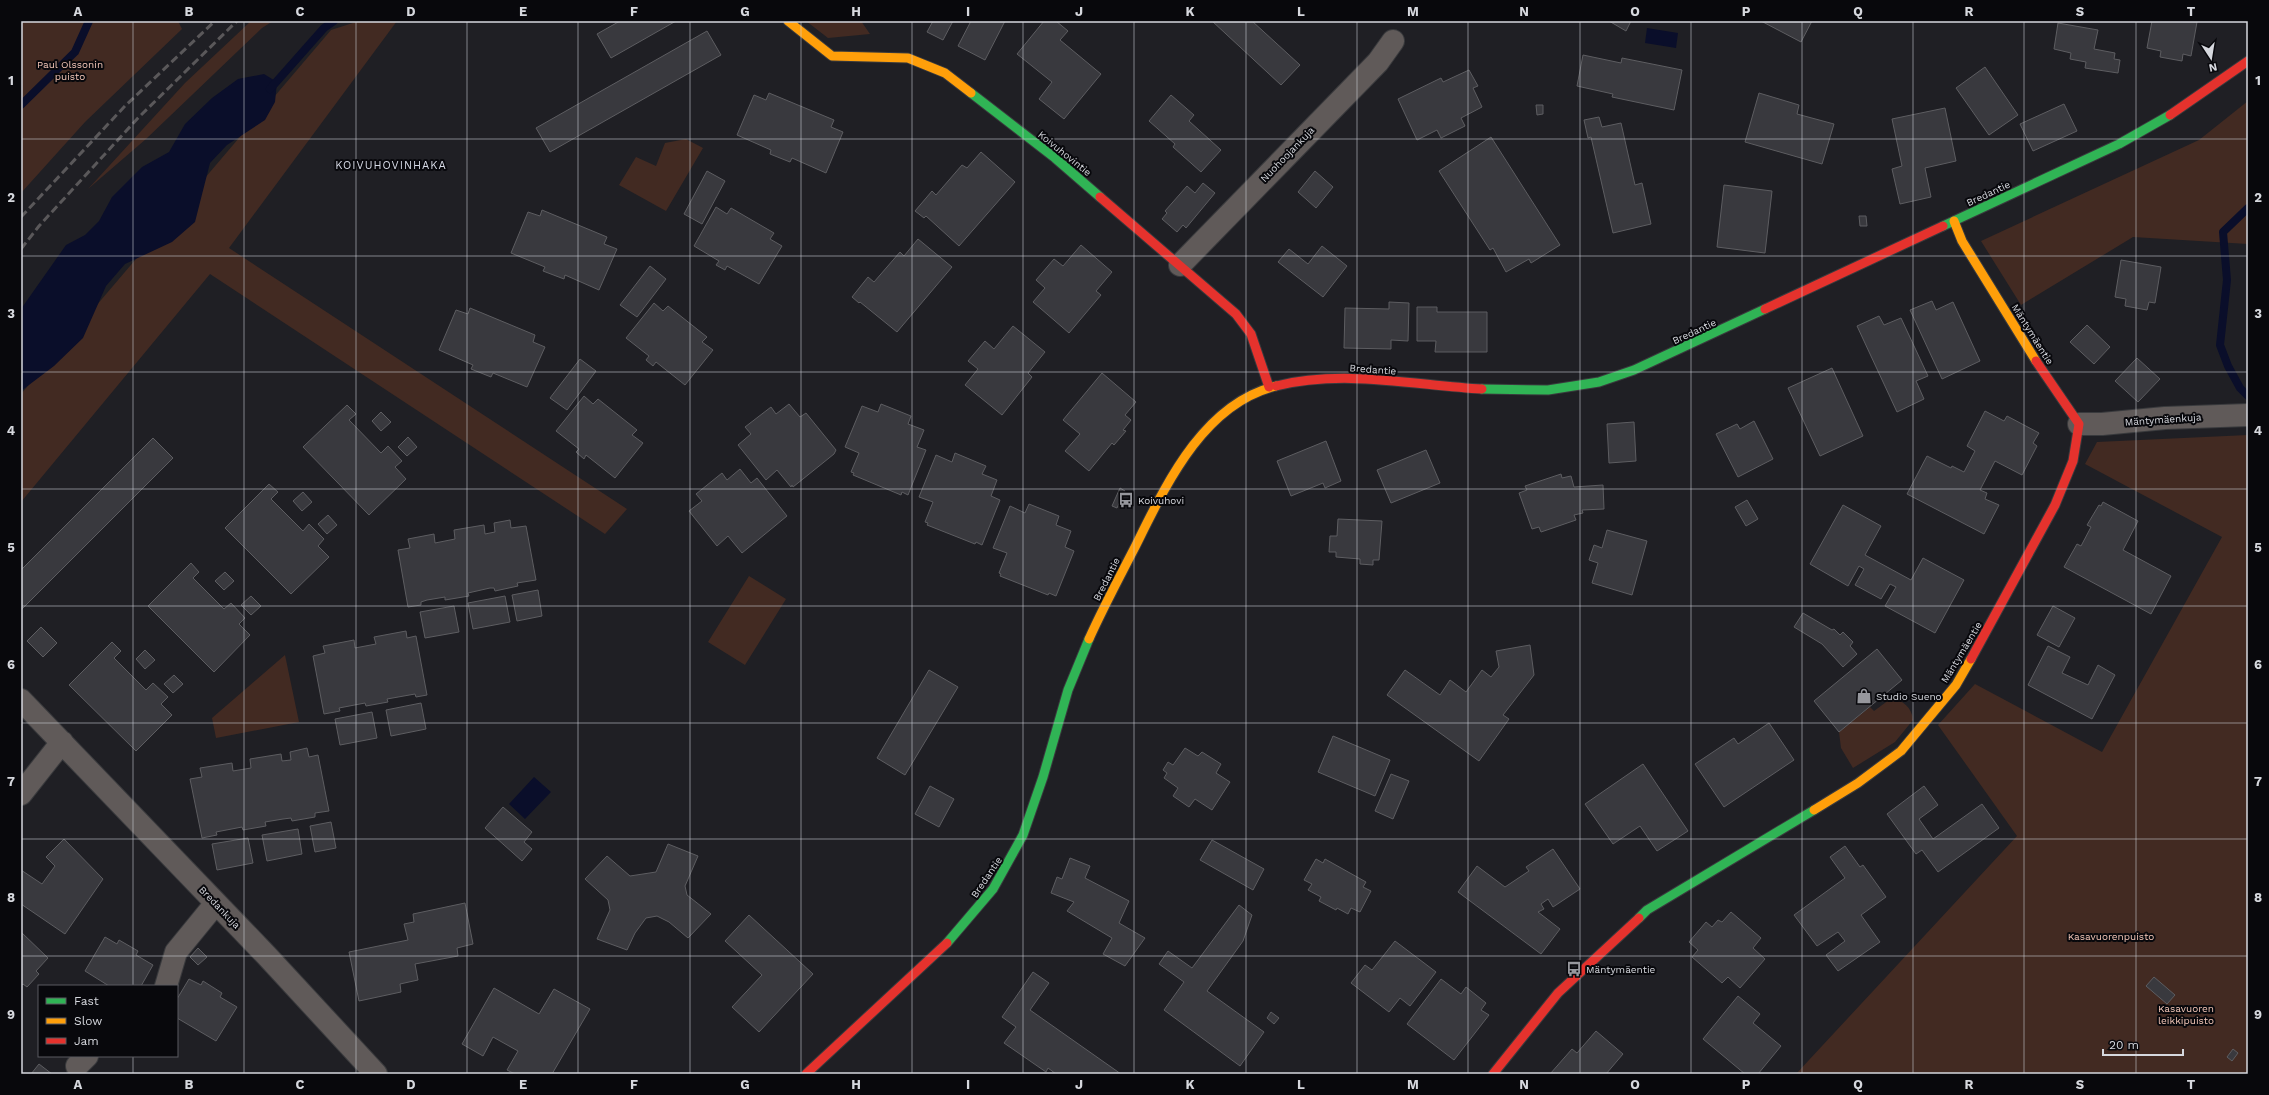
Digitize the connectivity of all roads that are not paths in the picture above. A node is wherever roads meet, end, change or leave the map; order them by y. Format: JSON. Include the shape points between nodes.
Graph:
{"nodes":[{"id":1,"x":788,"y":21,"type":"edge"},
{"id":2,"x":1393,"y":41,"type":"dead end"},
{"id":3,"x":2248,"y":61,"type":"edge"},
{"id":4,"x":1954,"y":221,"type":"junction"},
{"id":5,"x":1180,"y":265,"type":"junction"},
{"id":6,"x":1270,"y":387,"type":"junction"},
{"id":7,"x":2248,"y":415,"type":"edge"},
{"id":8,"x":2079,"y":424,"type":"junction"},
{"id":9,"x":21,"y":700,"type":"edge"},
{"id":10,"x":62,"y":742,"type":"junction"},
{"id":11,"x":21,"y":794,"type":"edge"},
{"id":12,"x":216,"y":902,"type":"junction"},
{"id":13,"x":166,"y":985,"type":"edge"},
{"id":14,"x":376,"y":1074,"type":"edge"},
{"id":15,"x":806,"y":1074,"type":"edge"},
{"id":16,"x":1493,"y":1074,"type":"edge"}],
"edges":[{"from":1,"to":5,"type":"street","name":"Koivuhovintie","via":[[832,56],[908,58],[945,73],[1055,158]]},
{"from":2,"to":5,"type":"street","name":"Nuohoojankuja","via":[[1378,62]]},
{"from":3,"to":4,"type":"street","name":"Bredantie","via":[[2196,101],[2158,124]]},
{"from":4,"to":6,"type":"street","name":"Bredantie","via":[[1689,346],[1634,370],[1588,385],[1526,390],[1425,385],[1355,378],[1313,380]]},
{"from":4,"to":8,"type":"street","name":"Mäntymäentie","via":[[1962,241],[2023,342]]},
{"from":5,"to":6,"type":"street","name":"Koivuhovintie","via":[[1236,314],[1255,344]]},
{"from":6,"to":15,"type":"street","name":"Bredantie","via":[[1248,397],[1209,427],[1188,452],[1168,483],[1092,632],[1069,686],[1036,806],[1017,851],[993,889],[939,952]]},
{"from":7,"to":8,"type":"street","name":"Mäntymäenkuja"},
{"from":8,"to":16,"type":"street","name":"Mäntymäentie","via":[[2073,461],[2055,505],[1997,614],[1956,685],[1901,751],[1858,783],[1647,910],[1558,993]]},
{"from":9,"to":10,"type":"street","name":"Bredankuja"},
{"from":10,"to":11,"type":"street"},
{"from":10,"to":12,"type":"street","name":"Bredankuja"},
{"from":12,"to":13,"type":"street","via":[[176,952]]},
{"from":12,"to":14,"type":"street","name":"Bredankuja"}]}
